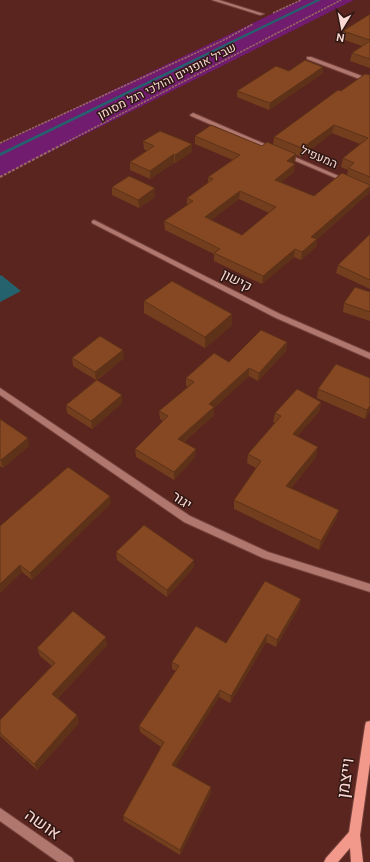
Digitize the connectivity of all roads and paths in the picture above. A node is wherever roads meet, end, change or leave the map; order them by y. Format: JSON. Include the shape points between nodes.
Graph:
{"nodes":[{"id":1,"x":214,"y":0,"type":"edge"},
{"id":2,"x":301,"y":0,"type":"edge"},
{"id":3,"x":341,"y":0,"type":"edge"},
{"id":4,"x":262,"y":14,"type":"junction"},
{"id":5,"x":309,"y":58,"type":"dead end"},
{"id":6,"x":370,"y":81,"type":"edge"},
{"id":7,"x":193,"y":116,"type":"dead end"},
{"id":8,"x":0,"y":143,"type":"edge"},
{"id":9,"x":0,"y":177,"type":"edge"},
{"id":10,"x":353,"y":183,"type":"edge"},
{"id":11,"x":94,"y":222,"type":"dead end"},
{"id":12,"x":370,"y":356,"type":"edge"},
{"id":13,"x":0,"y":391,"type":"edge"},
{"id":14,"x":370,"y":588,"type":"edge"},
{"id":15,"x":370,"y":726,"type":"edge"},
{"id":16,"x":0,"y":814,"type":"edge"},
{"id":17,"x":354,"y":835,"type":"junction"},
{"id":18,"x":68,"y":862,"type":"edge"},
{"id":19,"x":330,"y":862,"type":"edge"},
{"id":20,"x":357,"y":862,"type":"edge"}],
"edges":[{"from":1,"to":4,"type":"street"},
{"from":2,"to":4,"type":"path","via":[[274,12]]},
{"from":3,"to":9,"type":"path","name":"שביל אופניים והולכי רגל מסומן"},
{"from":4,"to":8,"type":"path","via":[[259,20],[222,41]]},
{"from":5,"to":6,"type":"street"},
{"from":7,"to":10,"type":"street","name":"המעפיל"},
{"from":11,"to":12,"type":"street","name":"קישון","via":[[278,316]]},
{"from":13,"to":14,"type":"street","name":"יגור","via":[[186,519],[266,555]]},
{"from":15,"to":17,"type":"street","name":"וייצמן"},
{"from":16,"to":18,"type":"street","name":"אושה"},
{"from":17,"to":19,"type":"street"},
{"from":17,"to":20,"type":"street","name":"וייצמן"}]}
